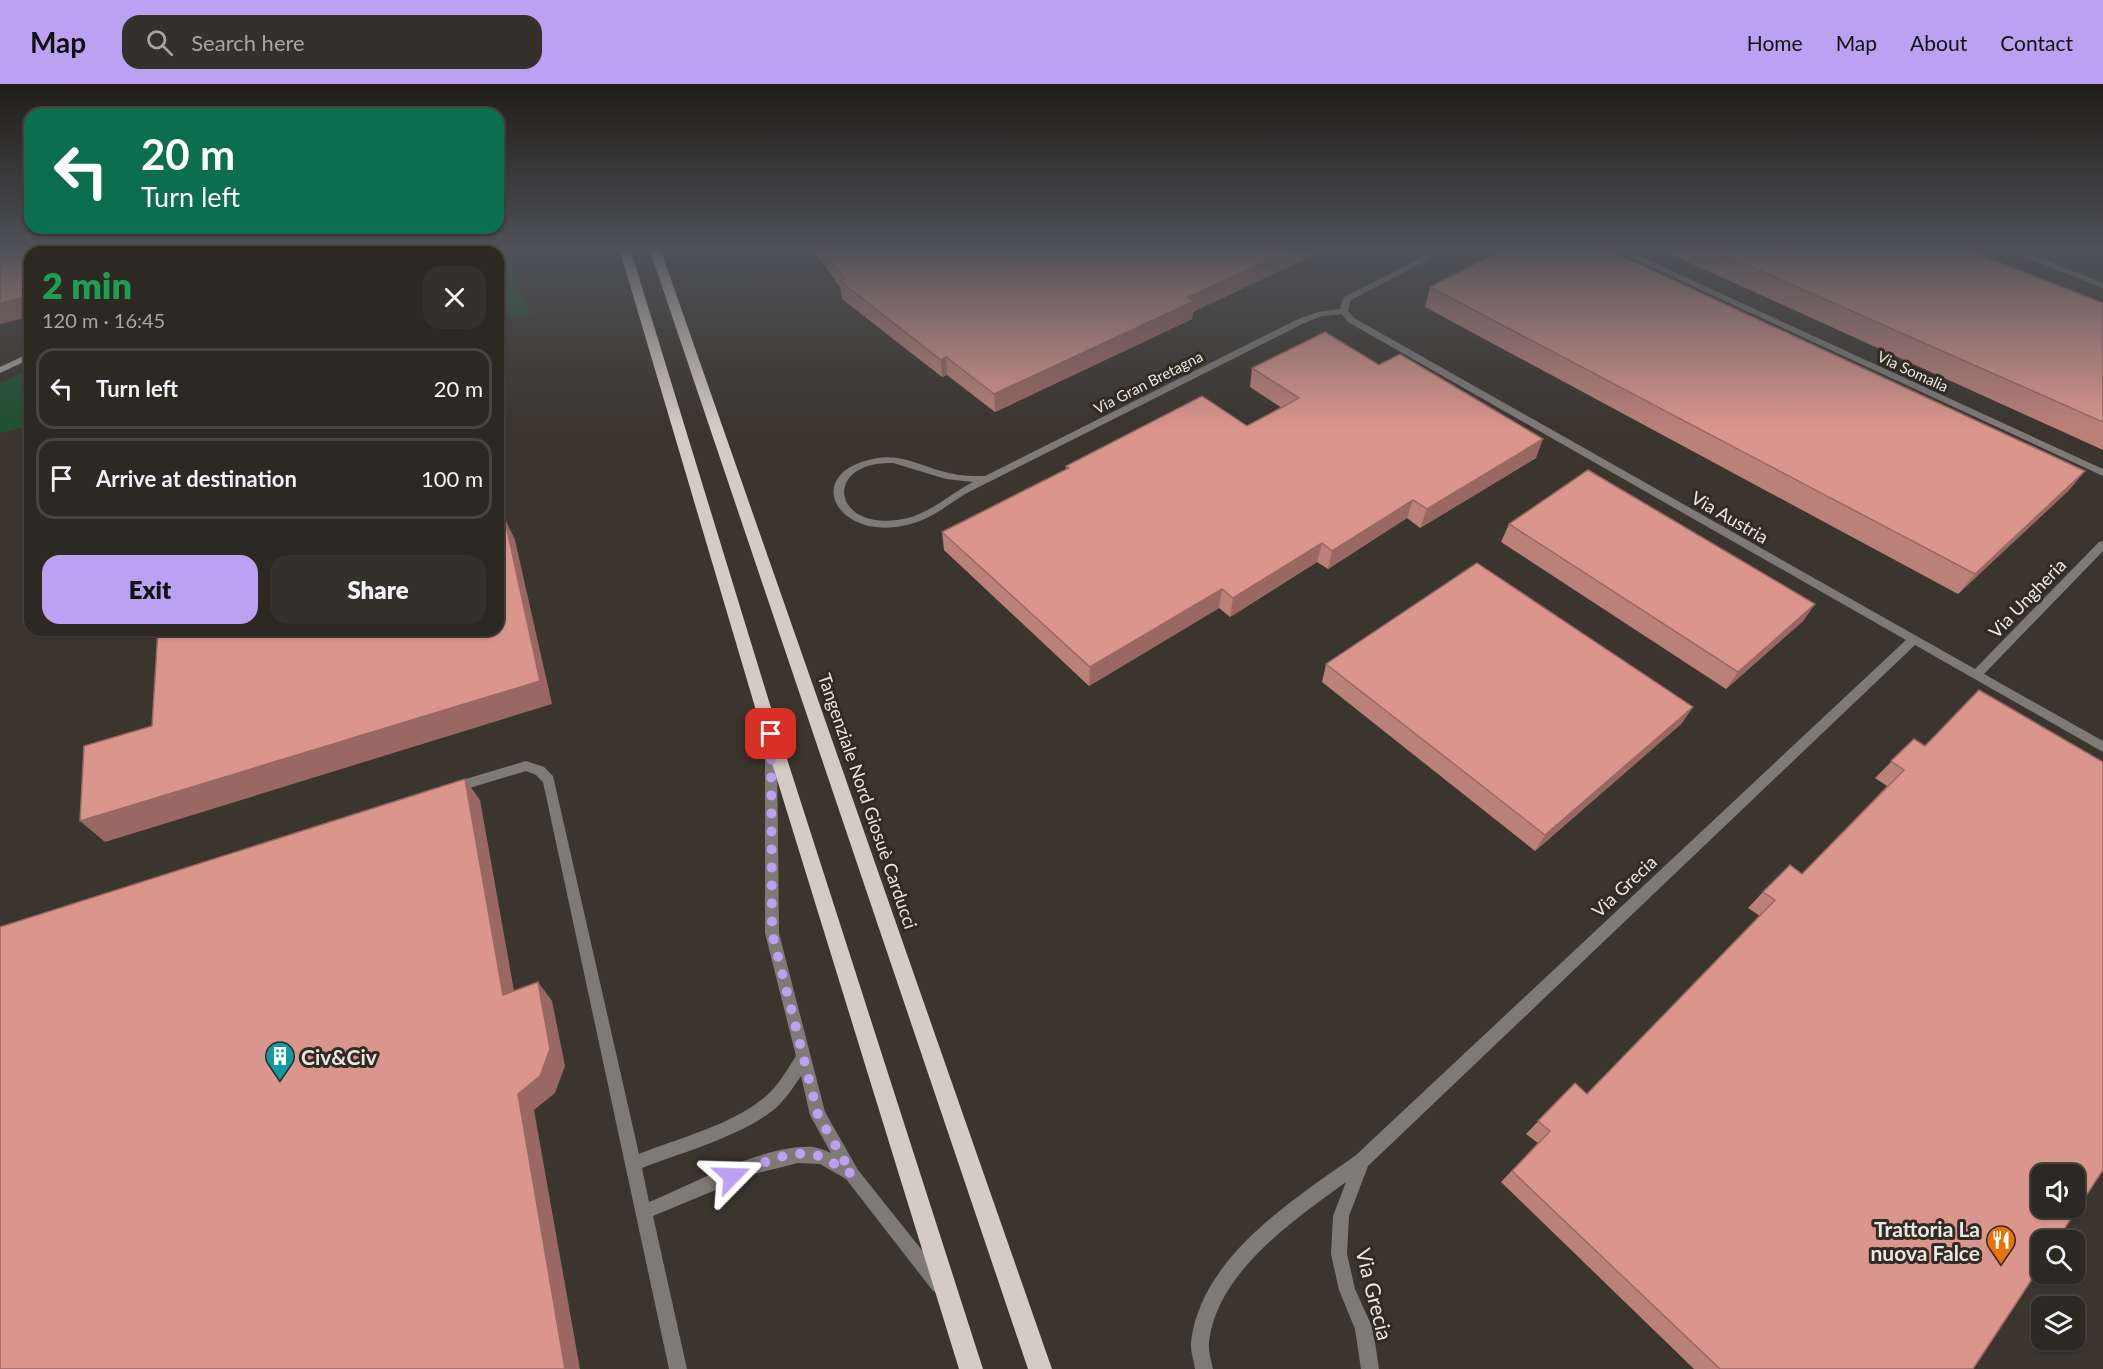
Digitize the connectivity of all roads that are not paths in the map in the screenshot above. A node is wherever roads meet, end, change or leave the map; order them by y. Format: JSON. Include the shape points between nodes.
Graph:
{"nodes":[{"id":1,"x":642,"y":308,"type":"edge"},
{"id":2,"x":674,"y":308,"type":"edge"},
{"id":3,"x":1345,"y":308,"type":"edge"},
{"id":4,"x":1743,"y":308,"type":"edge"},
{"id":5,"x":1344,"y":311,"type":"junction"},
{"id":6,"x":24,"y":359,"type":"edge"},
{"id":7,"x":0,"y":370,"type":"edge"},
{"id":8,"x":2103,"y":473,"type":"edge"},
{"id":9,"x":986,"y":479,"type":"junction"},
{"id":10,"x":2103,"y":544,"type":"edge"},
{"id":11,"x":1913,"y":640,"type":"junction"},
{"id":12,"x":1976,"y":675,"type":"junction"},
{"id":13,"x":771,"y":734,"type":"junction"},
{"id":14,"x":2103,"y":747,"type":"edge"},
{"id":15,"x":441,"y":792,"type":"edge"},
{"id":16,"x":803,"y":1057,"type":"junction"},
{"id":17,"x":1362,"y":1161,"type":"junction"},
{"id":18,"x":633,"y":1164,"type":"junction"},
{"id":19,"x":852,"y":1174,"type":"junction"},
{"id":20,"x":644,"y":1212,"type":"junction"},
{"id":21,"x":948,"y":1297,"type":"junction"},
{"id":22,"x":678,"y":1369,"type":"edge"},
{"id":23,"x":971,"y":1369,"type":"edge"},
{"id":24,"x":1040,"y":1369,"type":"edge"},
{"id":25,"x":1204,"y":1369,"type":"edge"},
{"id":26,"x":1370,"y":1369,"type":"edge"}],
"edges":[{"from":1,"to":13,"type":"highway"},
{"from":2,"to":24,"type":"highway","name":"Tangenziale Nord Giosuè Carducci"},
{"from":3,"to":5,"type":"street"},
{"from":4,"to":8,"type":"street","name":"Via Somalia"},
{"from":5,"to":9,"type":"street","name":"Via Gran Bretagna","via":[[1299,322]]},
{"from":5,"to":11,"type":"street","name":"Via Austria","via":[[1351,320]]},
{"from":6,"to":7,"type":"main road"},
{"from":9,"to":9,"type":"street","name":"Via Gran Bretagna","via":[[963,479],[911,464],[878,461],[846,475],[837,496],[848,516],[866,523],[893,525],[914,520]]},
{"from":10,"to":12,"type":"street","name":"Via Ungheria"},
{"from":11,"to":12,"type":"street","name":"Via Austria"},
{"from":11,"to":17,"type":"street","name":"Via Grecia"},
{"from":12,"to":14,"type":"street","name":"Via Austria"},
{"from":13,"to":16,"type":"street","via":[[772,933]]},
{"from":13,"to":21,"type":"highway"},
{"from":15,"to":18,"type":"street","via":[[526,766],[540,771],[549,780]]},
{"from":16,"to":18,"type":"street","via":[[789,1082],[763,1108]]},
{"from":16,"to":19,"type":"street","via":[[818,1115]]},
{"from":17,"to":25,"type":"street","name":"Via Grecia","via":[[1275,1224],[1228,1275],[1209,1308],[1200,1341]]},
{"from":17,"to":26,"type":"street","name":"Via Grecia","via":[[1341,1216],[1339,1254],[1347,1290],[1364,1329]]},
{"from":18,"to":20,"type":"street"},
{"from":19,"to":20,"type":"street","via":[[818,1155],[797,1154],[774,1159]]},
{"from":19,"to":21,"type":"street"},
{"from":20,"to":22,"type":"street"},
{"from":21,"to":23,"type":"highway"}]}
